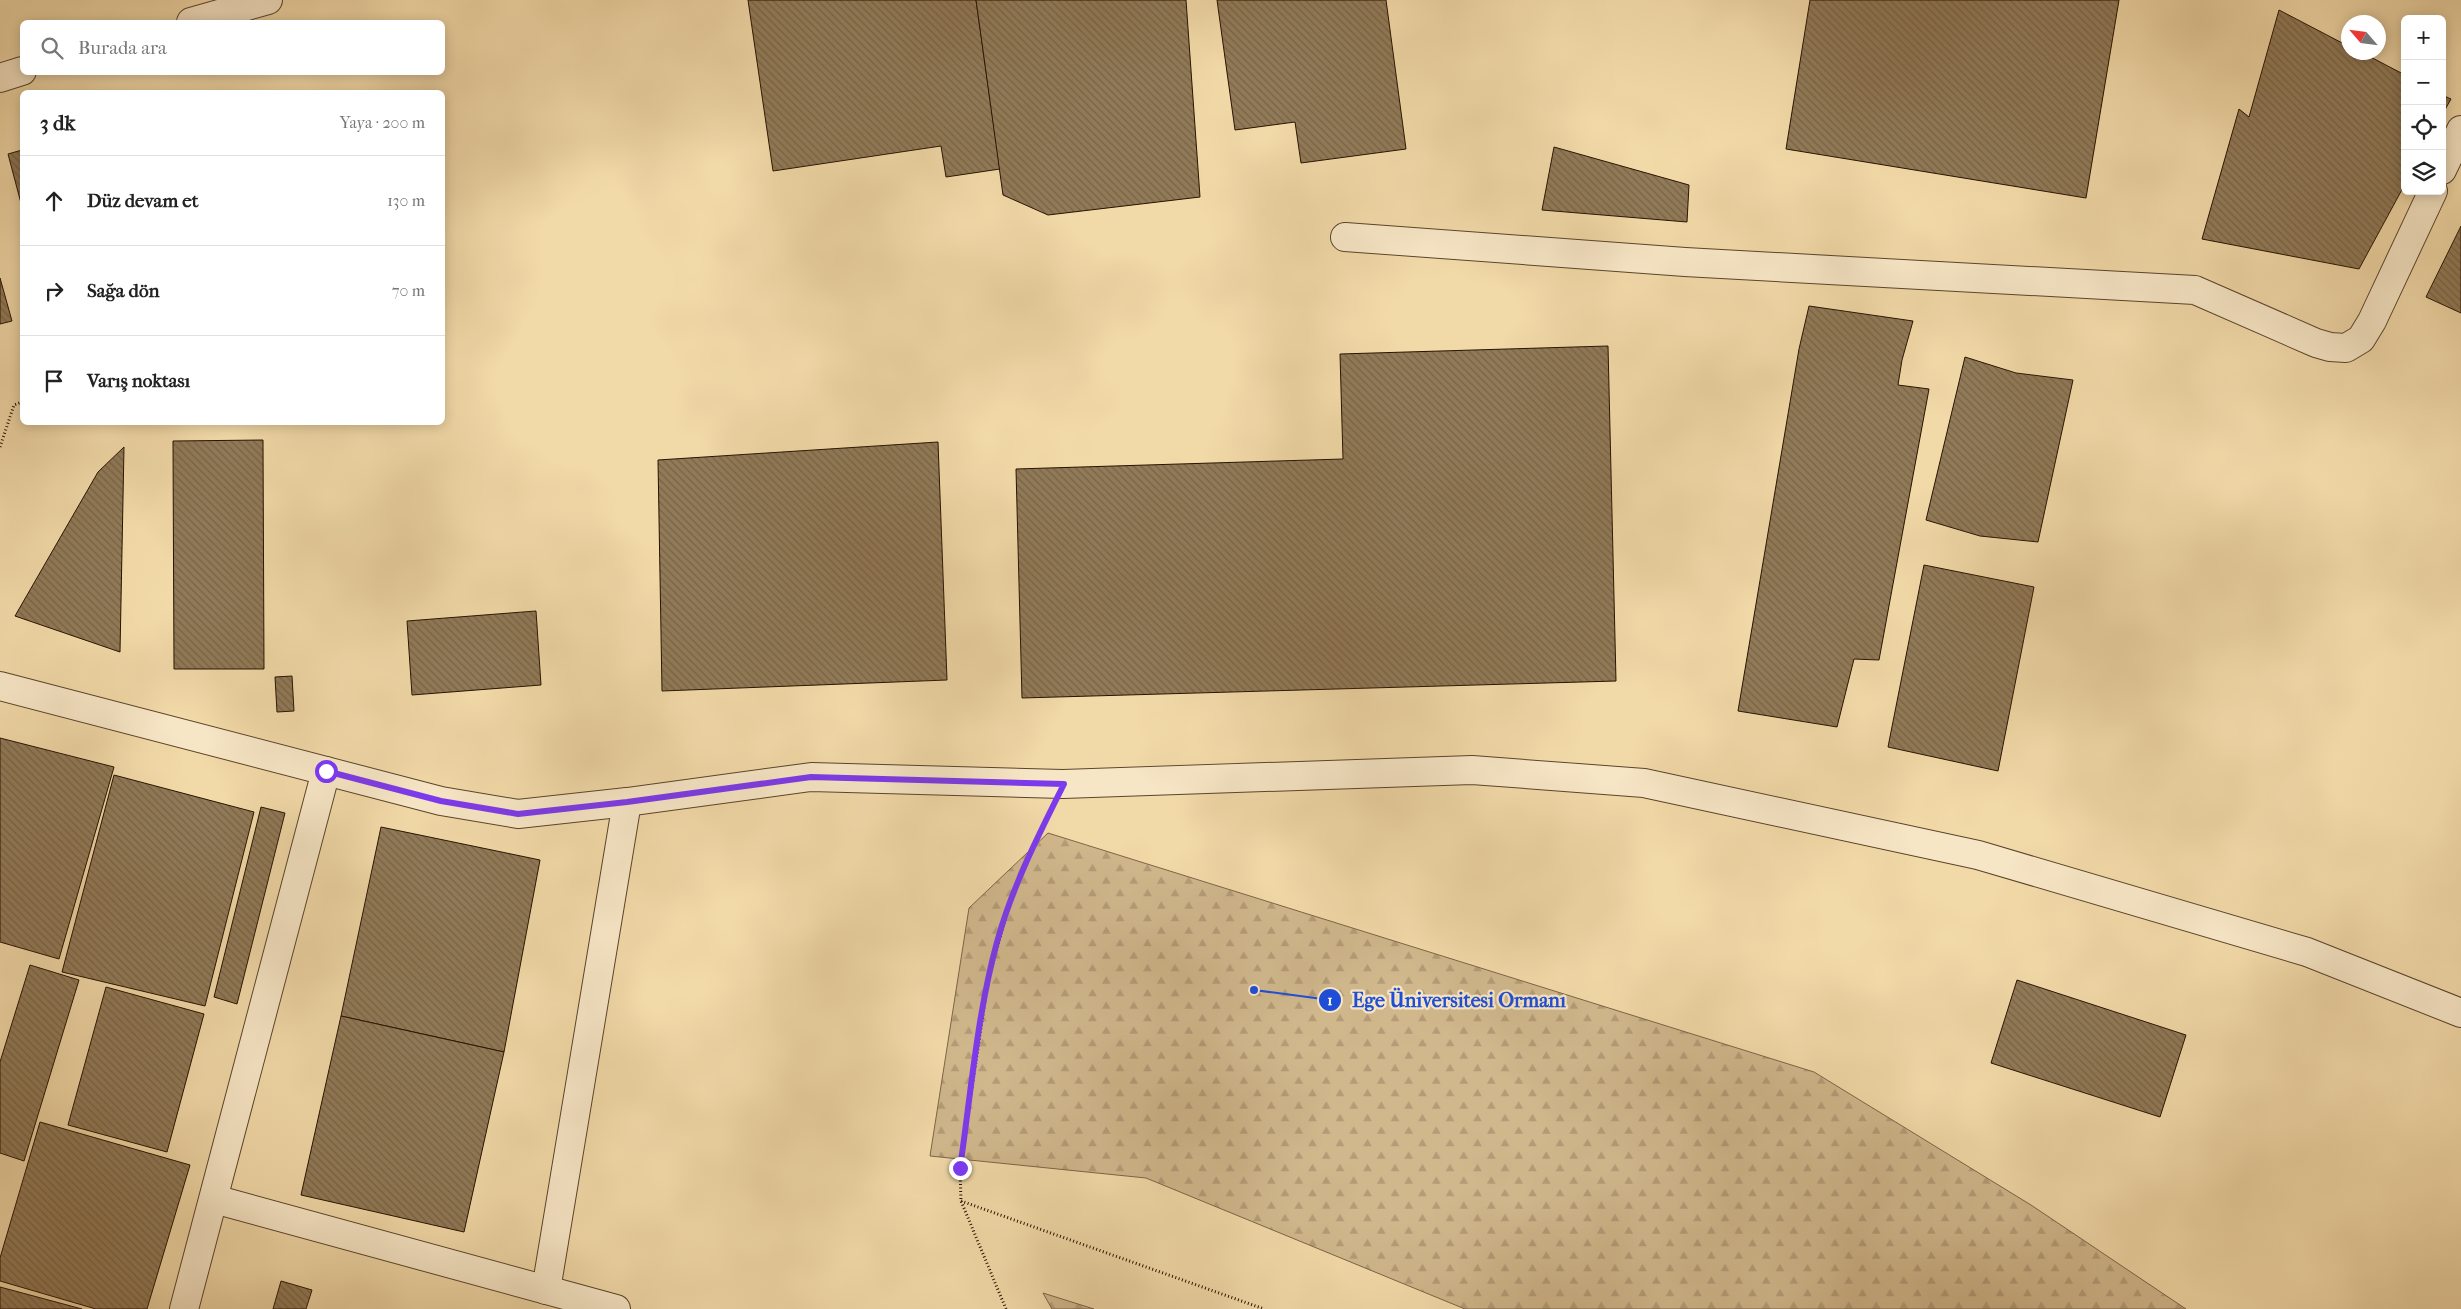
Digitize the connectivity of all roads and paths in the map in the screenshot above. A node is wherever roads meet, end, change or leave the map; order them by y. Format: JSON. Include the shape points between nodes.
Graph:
{"nodes":[{"id":1,"x":268,"y":0,"type":"edge"},
{"id":2,"x":198,"y":20,"type":"edge"},
{"id":3,"x":20,"y":72,"type":"edge"},
{"id":4,"x":0,"y":78,"type":"edge"},
{"id":5,"x":2461,"y":130,"type":"edge"},
{"id":6,"x":2446,"y":162,"type":"edge"},
{"id":7,"x":2430,"y":195,"type":"edge"},
{"id":8,"x":1345,"y":237,"type":"dead end"},
{"id":9,"x":20,"y":403,"type":"edge"},
{"id":10,"x":0,"y":447,"type":"edge"},
{"id":11,"x":0,"y":686,"type":"edge"},
{"id":12,"x":326,"y":771,"type":"junction"},
{"id":13,"x":1064,"y":784,"type":"junction"},
{"id":14,"x":627,"y":802,"type":"junction"},
{"id":15,"x":2461,"y":1013,"type":"edge"},
{"id":16,"x":214,"y":1199,"type":"junction"},
{"id":17,"x":961,"y":1201,"type":"junction"},
{"id":18,"x":546,"y":1290,"type":"junction"},
{"id":19,"x":184,"y":1309,"type":"edge"},
{"id":20,"x":616,"y":1309,"type":"edge"},
{"id":21,"x":1006,"y":1309,"type":"edge"},
{"id":22,"x":1264,"y":1309,"type":"edge"}],
"edges":[{"from":1,"to":2,"type":"street"},
{"from":3,"to":4,"type":"street"},
{"from":5,"to":6,"type":"street"},
{"from":7,"to":8,"type":"street","via":[[2372,321],[2361,339],[2346,348],[2316,343],[2195,290],[1685,262]]},
{"from":9,"to":10,"type":"path","via":[[14,405]]},
{"from":11,"to":12,"type":"street"},
{"from":12,"to":14,"type":"street","via":[[441,801],[518,814]]},
{"from":12,"to":16,"type":"street"},
{"from":13,"to":14,"type":"street","via":[[811,777]]},
{"from":13,"to":15,"type":"street","via":[[1472,770],[1644,783],[1978,855],[2307,952]]},
{"from":13,"to":17,"type":"path","via":[[1025,864],[1005,918],[990,973],[960,1168]]},
{"from":14,"to":18,"type":"street"},
{"from":16,"to":18,"type":"street"},
{"from":16,"to":19,"type":"street"},
{"from":17,"to":21,"type":"path"},
{"from":17,"to":22,"type":"path"},
{"from":18,"to":20,"type":"street"}]}
